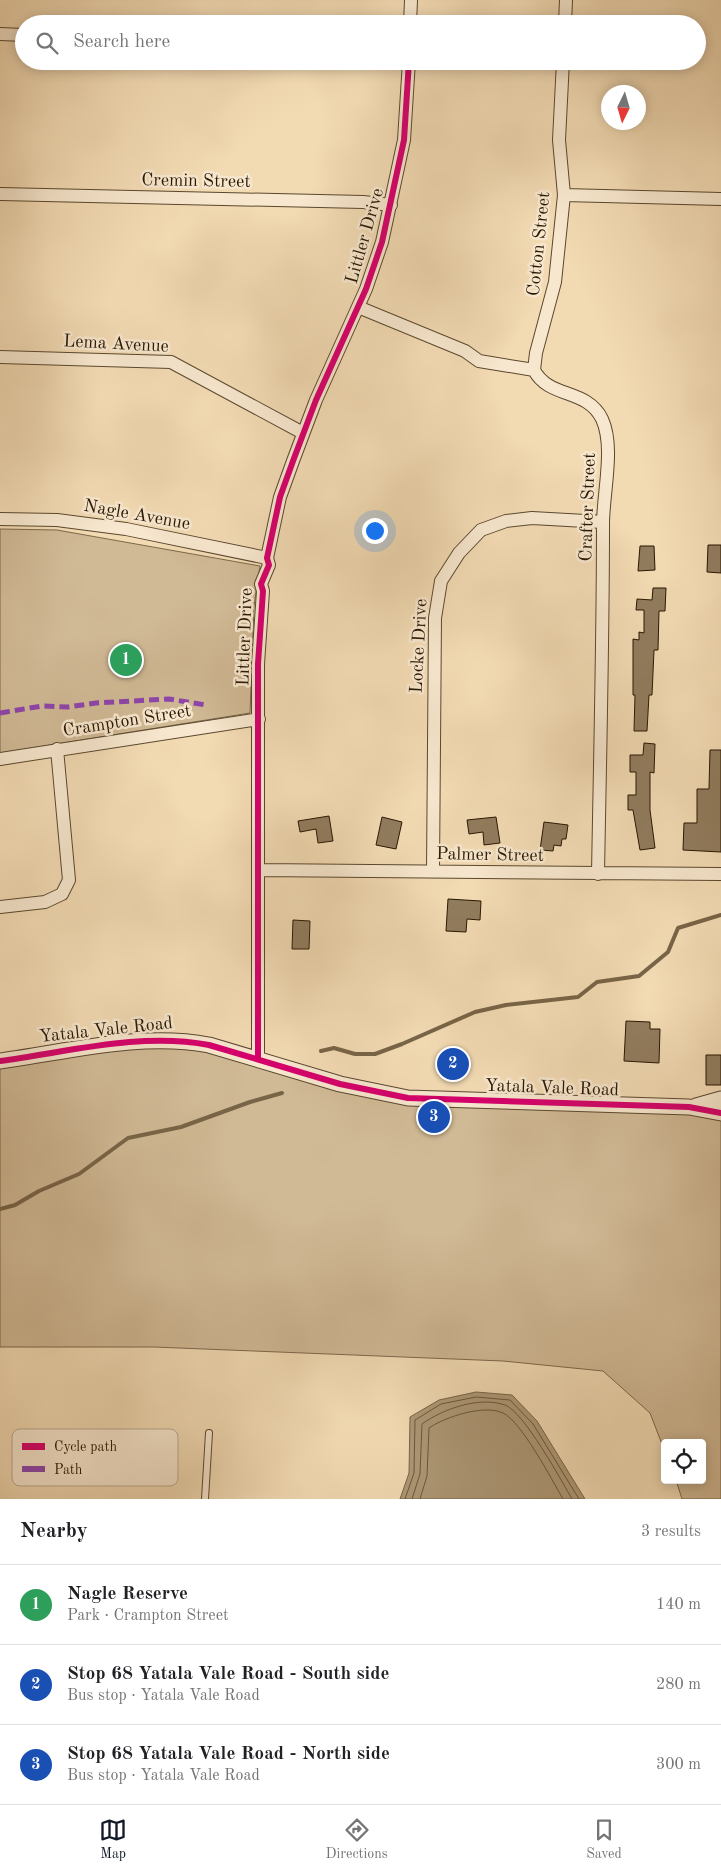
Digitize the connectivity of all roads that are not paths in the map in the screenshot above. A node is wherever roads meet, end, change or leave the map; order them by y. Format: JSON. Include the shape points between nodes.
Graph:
{"nodes":[{"id":1,"x":411,"y":0,"type":"edge"},
{"id":2,"x":566,"y":0,"type":"edge"},
{"id":3,"x":410,"y":15,"type":"edge"},
{"id":4,"x":565,"y":15,"type":"edge"},
{"id":5,"x":0,"y":34,"type":"edge"},
{"id":6,"x":15,"y":35,"type":"edge"},
{"id":7,"x":408,"y":70,"type":"edge"},
{"id":8,"x":563,"y":70,"type":"edge"},
{"id":9,"x":0,"y":194,"type":"edge"},
{"id":10,"x":564,"y":195,"type":"junction"},
{"id":11,"x":721,"y":199,"type":"edge"},
{"id":12,"x":390,"y":205,"type":"junction"},
{"id":13,"x":358,"y":307,"type":"junction"},
{"id":14,"x":0,"y":357,"type":"edge"},
{"id":15,"x":534,"y":370,"type":"junction"},
{"id":16,"x":303,"y":433,"type":"junction"},
{"id":17,"x":0,"y":519,"type":"edge"},
{"id":18,"x":603,"y":522,"type":"junction"},
{"id":19,"x":267,"y":558,"type":"junction"},
{"id":20,"x":259,"y":719,"type":"junction"},
{"id":21,"x":57,"y":749,"type":"junction"},
{"id":22,"x":0,"y":759,"type":"edge"},
{"id":23,"x":259,"y":870,"type":"junction"},
{"id":24,"x":433,"y":871,"type":"junction"},
{"id":25,"x":598,"y":874,"type":"junction"},
{"id":26,"x":721,"y":874,"type":"edge"},
{"id":27,"x":0,"y":907,"type":"edge"},
{"id":28,"x":258,"y":1060,"type":"junction"},
{"id":29,"x":0,"y":1061,"type":"edge"},
{"id":30,"x":721,"y":1099,"type":"edge"},
{"id":31,"x":689,"y":1107,"type":"junction"},
{"id":32,"x":721,"y":1112,"type":"edge"},
{"id":33,"x":209,"y":1433,"type":"dead end"},
{"id":34,"x":205,"y":1499,"type":"edge"}],
"edges":[{"from":1,"to":3,"type":"street"},
{"from":2,"to":4,"type":"street"},
{"from":5,"to":6,"type":"street"},
{"from":7,"to":12,"type":"street","name":"Littler Drive","via":[[404,140]]},
{"from":8,"to":10,"type":"street","name":"Cotton Street","via":[[559,140]]},
{"from":9,"to":12,"type":"street","name":"Cremin Street"},
{"from":10,"to":11,"type":"street"},
{"from":10,"to":15,"type":"street","name":"Cotton Street","via":[[555,282]]},
{"from":12,"to":13,"type":"street","name":"Littler Drive","via":[[382,242]]},
{"from":13,"to":15,"type":"street","via":[[465,351],[479,361]]},
{"from":13,"to":16,"type":"street","name":"Littler Drive"},
{"from":14,"to":16,"type":"street","name":"Lema Avenue","via":[[171,362]]},
{"from":15,"to":18,"type":"street","name":"Crafter Street","via":[[538,378],[552,388],[586,400],[602,418],[608,437]]},
{"from":16,"to":19,"type":"street","name":"Littler Drive","via":[[280,497]]},
{"from":17,"to":19,"type":"street","name":"Nagle Avenue","via":[[57,520],[126,529]]},
{"from":18,"to":24,"type":"street","name":"Locke Drive","via":[[532,518],[506,521],[481,530],[459,553],[441,581],[435,618]]},
{"from":18,"to":25,"type":"street","name":"Crafter Street"},
{"from":19,"to":20,"type":"street","name":"Littler Drive","via":[[269,565],[261,584]]},
{"from":20,"to":21,"type":"street","name":"Crampton Street"},
{"from":20,"to":23,"type":"street","name":"Littler Drive"},
{"from":21,"to":22,"type":"street","name":"Crampton Street"},
{"from":21,"to":27,"type":"street","via":[[69,880],[62,894],[45,902]]},
{"from":23,"to":24,"type":"street","name":"Palmer Street"},
{"from":23,"to":28,"type":"street","name":"Littler Drive"},
{"from":24,"to":25,"type":"street","name":"Palmer Street"},
{"from":25,"to":26,"type":"street","name":"Palmer Street"},
{"from":28,"to":29,"type":"street","name":"Yatala Vale Road","via":[[209,1046],[161,1040]]},
{"from":28,"to":31,"type":"street","name":"Yatala Vale Road","via":[[372,1092],[408,1098]]},
{"from":30,"to":31,"type":"street","name":"Yatala Vale Road"},
{"from":31,"to":32,"type":"street","name":"Yatala Vale Road"},
{"from":33,"to":34,"type":"lane"}]}
